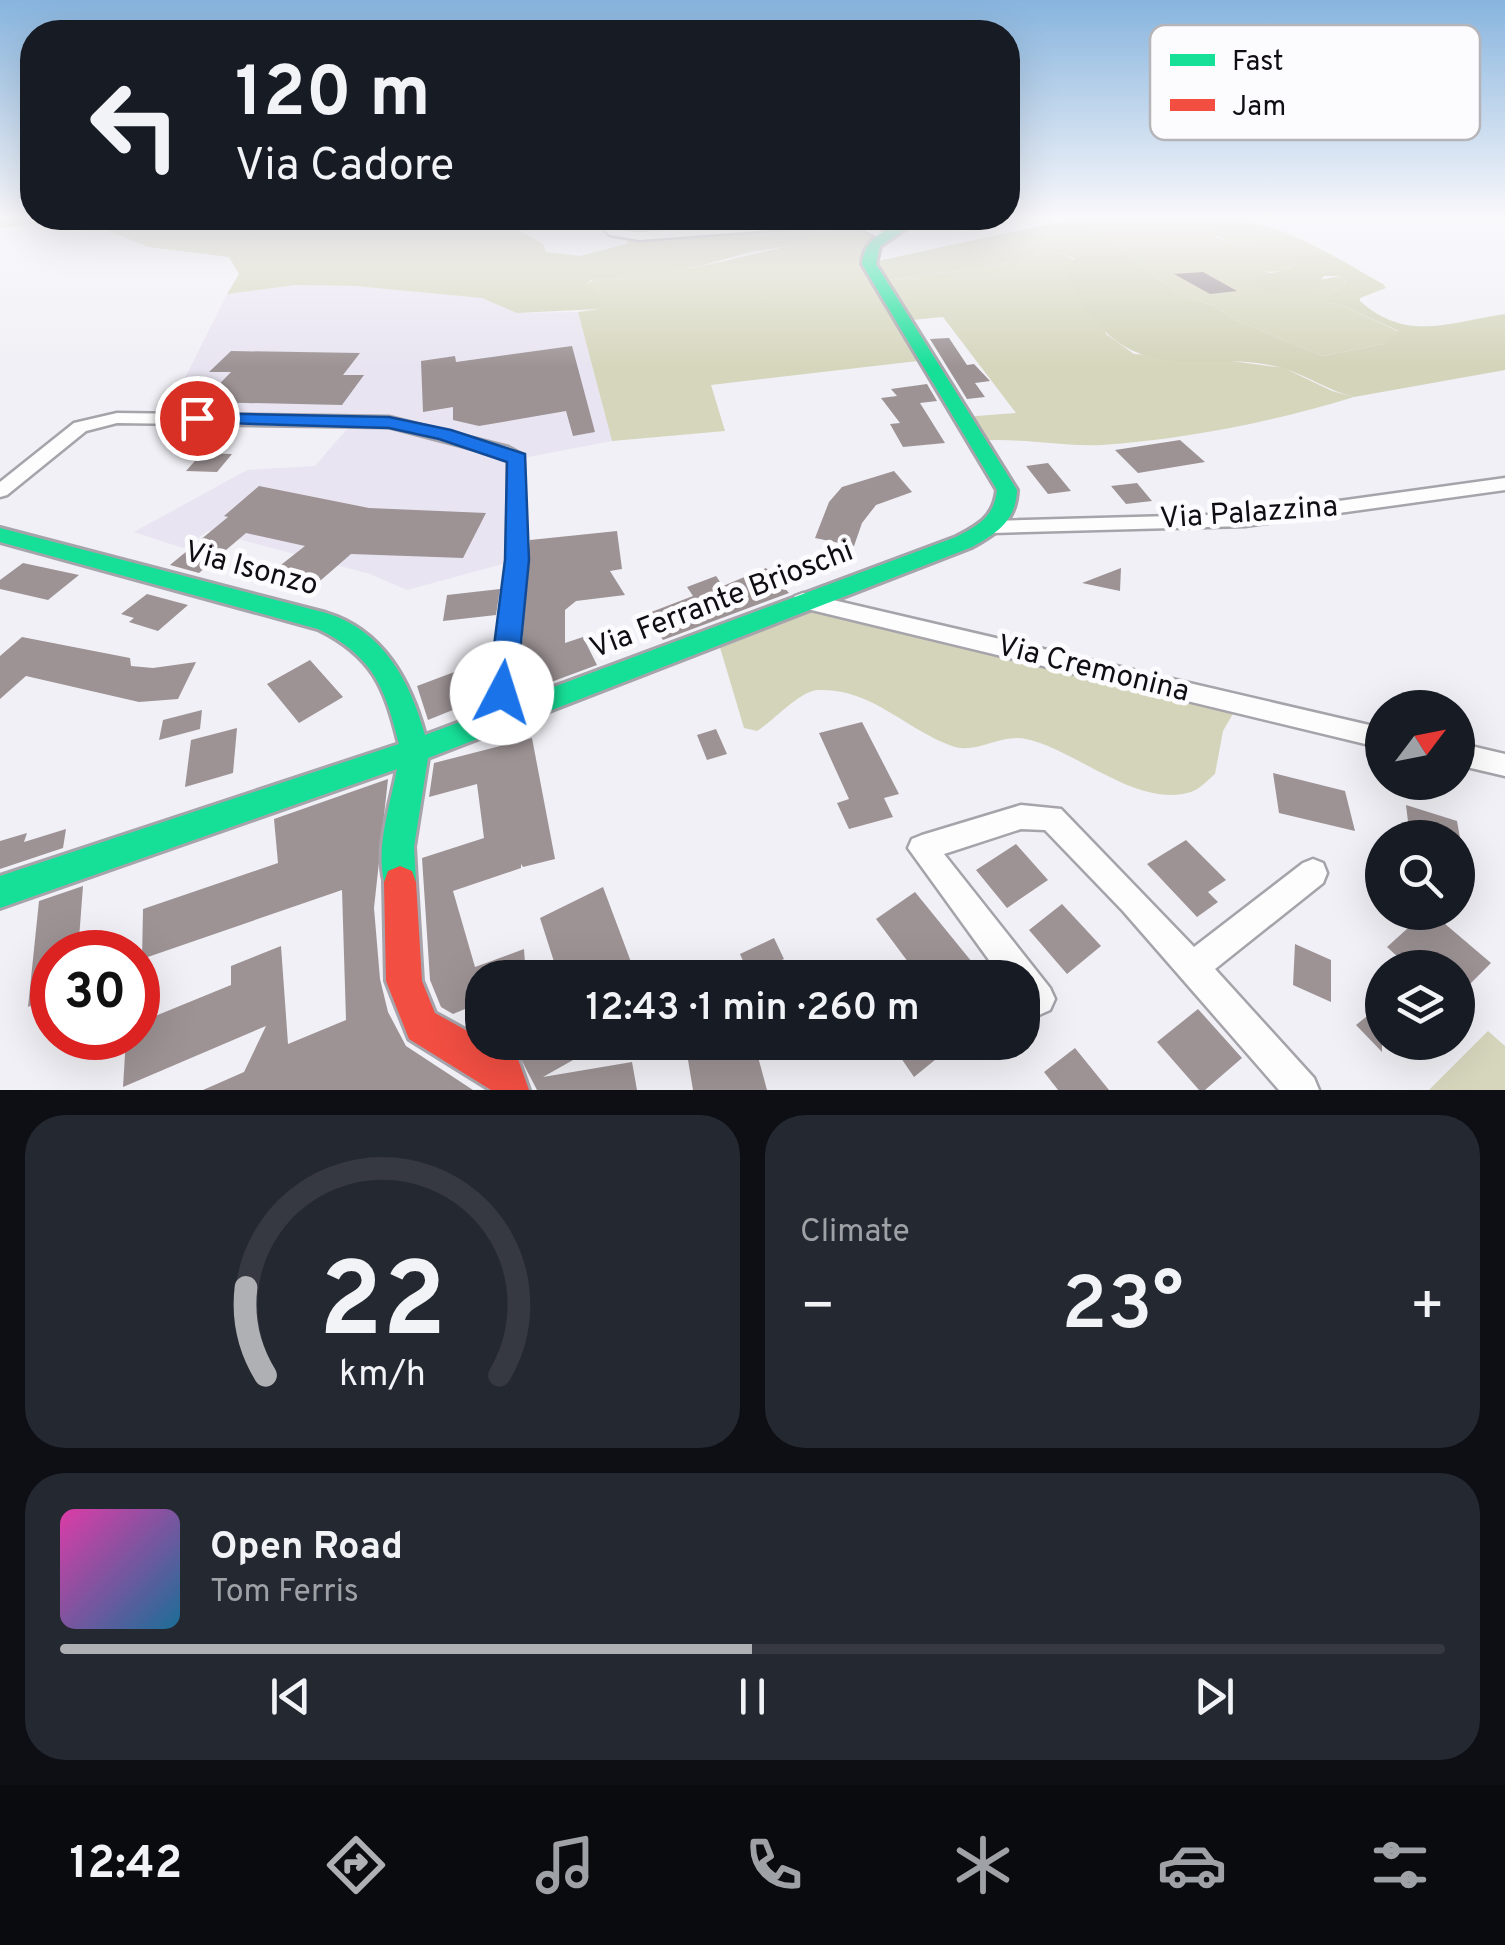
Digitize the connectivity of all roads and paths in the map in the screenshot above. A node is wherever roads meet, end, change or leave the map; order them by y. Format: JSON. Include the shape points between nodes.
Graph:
{"nodes":[{"id":1,"x":870,"y":266,"type":"edge"},
{"id":2,"x":1505,"y":484,"type":"edge"},
{"id":3,"x":0,"y":491,"type":"edge"},
{"id":4,"x":992,"y":527,"type":"junction"},
{"id":5,"x":0,"y":535,"type":"edge"},
{"id":6,"x":803,"y":601,"type":"junction"},
{"id":7,"x":504,"y":718,"type":"junction"},
{"id":8,"x":1365,"y":734,"type":"edge"},
{"id":9,"x":415,"y":752,"type":"junction"},
{"id":10,"x":1475,"y":758,"type":"edge"},
{"id":11,"x":1505,"y":765,"type":"edge"},
{"id":12,"x":1313,"y":872,"type":"dead end"},
{"id":13,"x":0,"y":892,"type":"edge"},
{"id":14,"x":1009,"y":960,"type":"edge"},
{"id":15,"x":1192,"y":968,"type":"junction"},
{"id":16,"x":510,"y":1090,"type":"edge"},
{"id":17,"x":1302,"y":1090,"type":"edge"}],
"edges":[{"from":1,"to":4,"type":"street","via":[[1007,490],[1008,508]]},
{"from":2,"to":4,"type":"street","name":"Via Palazzina","via":[[1245,520]]},
{"from":3,"to":7,"type":"street","via":[[80,427],[117,418],[389,422],[518,458]]},
{"from":4,"to":6,"type":"street","name":"Via Ferrante Brioschi"},
{"from":5,"to":9,"type":"street","name":"Via Isonzo","via":[[264,602],[357,637],[392,686]]},
{"from":6,"to":7,"type":"street","name":"Via Ferrante Brioschi"},
{"from":6,"to":8,"type":"street","name":"Via Cremonina"},
{"from":7,"to":9,"type":"street","name":"Via Ferrante Brioschi"},
{"from":9,"to":13,"type":"street","name":"Via Ferrante Brioschi"},
{"from":9,"to":16,"type":"street","via":[[398,847],[404,981],[422,1026],[504,1074]]},
{"from":10,"to":11,"type":"street"},
{"from":12,"to":15,"type":"street"},
{"from":14,"to":15,"type":"street","via":[[922,848],[1021,817],[1051,818]]},
{"from":15,"to":17,"type":"street"}]}
